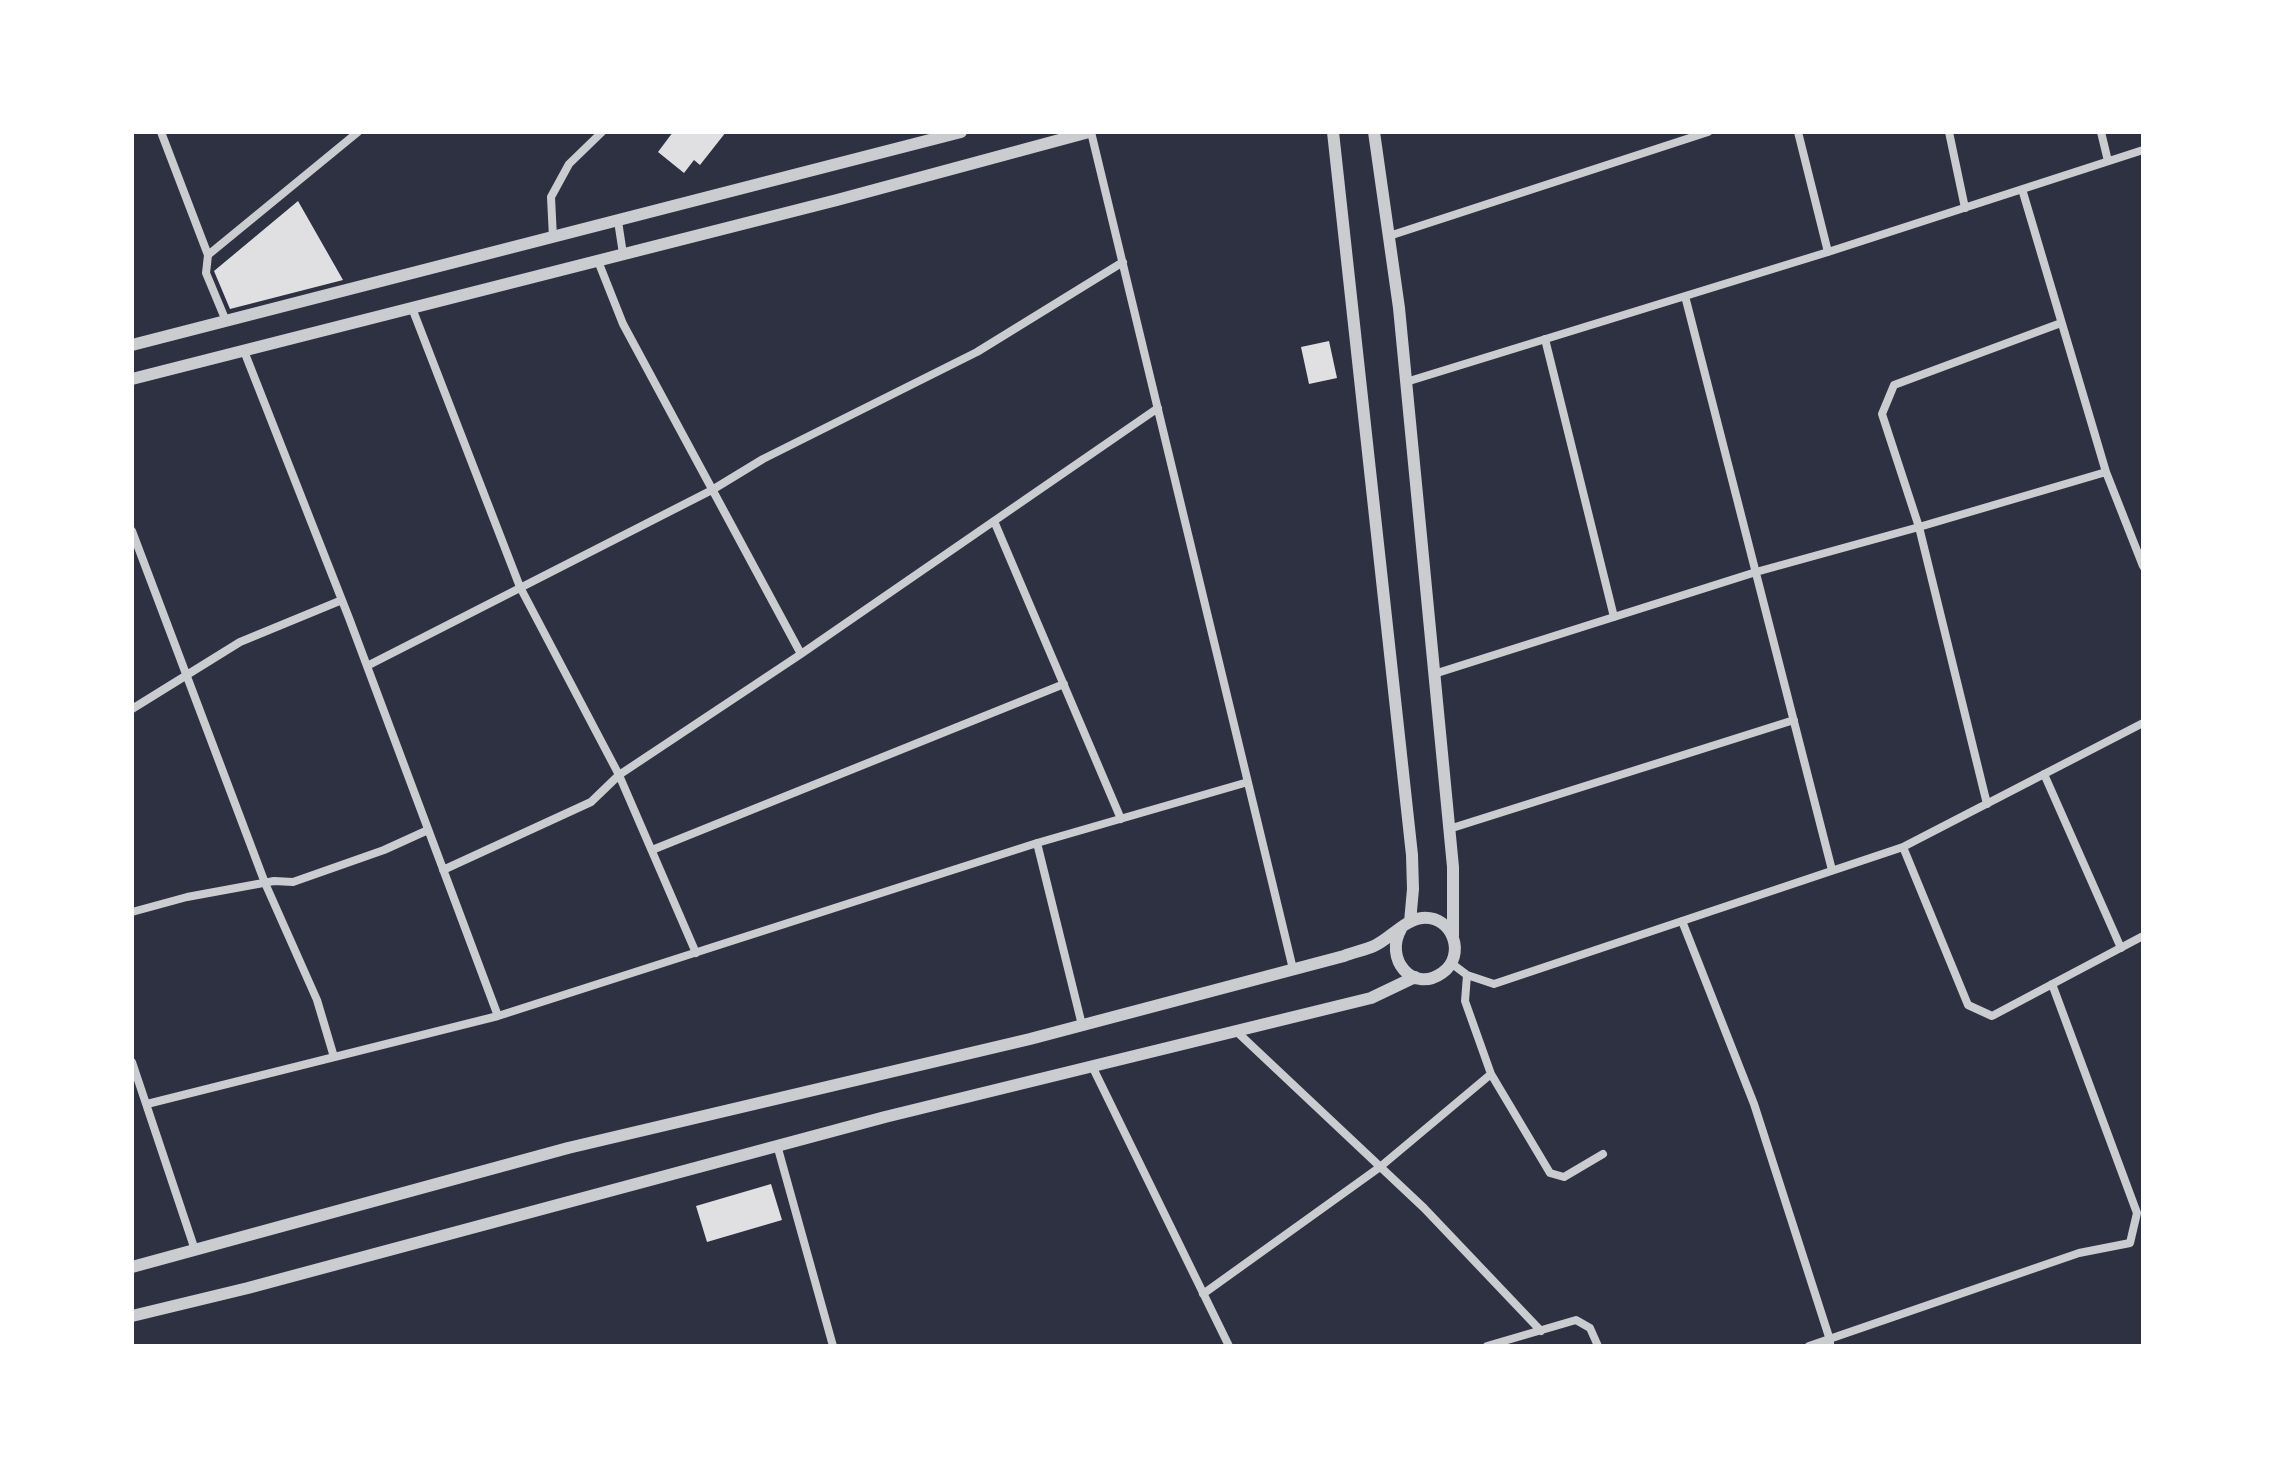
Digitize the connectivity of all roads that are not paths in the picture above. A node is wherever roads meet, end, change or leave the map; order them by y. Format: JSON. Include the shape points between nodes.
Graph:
{"nodes":[{"id":1,"x":161,"y":132,"type":"edge"},
{"id":2,"x":358,"y":132,"type":"edge"},
{"id":3,"x":602,"y":132,"type":"edge"},
{"id":4,"x":961,"y":132,"type":"edge"},
{"id":5,"x":1090,"y":132,"type":"edge"},
{"id":6,"x":1333,"y":132,"type":"edge"},
{"id":7,"x":1374,"y":132,"type":"edge"},
{"id":8,"x":1708,"y":132,"type":"edge"},
{"id":9,"x":1798,"y":132,"type":"edge"},
{"id":10,"x":1949,"y":132,"type":"edge"},
{"id":11,"x":2101,"y":132,"type":"edge"},
{"id":12,"x":2143,"y":150,"type":"edge"},
{"id":13,"x":2108,"y":161,"type":"junction"},
{"id":14,"x":2022,"y":189,"type":"junction"},
{"id":15,"x":1965,"y":208,"type":"junction"},
{"id":16,"x":618,"y":221,"type":"junction"},
{"id":17,"x":1389,"y":236,"type":"junction"},
{"id":18,"x":553,"y":238,"type":"junction"},
{"id":19,"x":1828,"y":252,"type":"junction"},
{"id":20,"x":623,"y":254,"type":"junction"},
{"id":21,"x":208,"y":255,"type":"junction"},
{"id":22,"x":598,"y":261,"type":"junction"},
{"id":23,"x":1123,"y":262,"type":"junction"},
{"id":24,"x":1685,"y":296,"type":"junction"},
{"id":25,"x":412,"y":308,"type":"junction"},
{"id":26,"x":226,"y":321,"type":"junction"},
{"id":27,"x":2061,"y":323,"type":"junction"},
{"id":28,"x":1545,"y":339,"type":"junction"},
{"id":29,"x":132,"y":345,"type":"edge"},
{"id":30,"x":244,"y":351,"type":"junction"},
{"id":31,"x":132,"y":379,"type":"edge"},
{"id":32,"x":1406,"y":382,"type":"junction"},
{"id":33,"x":1158,"y":408,"type":"junction"},
{"id":34,"x":2106,"y":472,"type":"junction"},
{"id":35,"x":712,"y":490,"type":"junction"},
{"id":36,"x":994,"y":521,"type":"junction"},
{"id":37,"x":1919,"y":527,"type":"junction"},
{"id":38,"x":132,"y":531,"type":"edge"},
{"id":39,"x":2143,"y":566,"type":"edge"},
{"id":40,"x":1756,"y":572,"type":"junction"},
{"id":41,"x":520,"y":587,"type":"junction"},
{"id":42,"x":342,"y":600,"type":"junction"},
{"id":43,"x":1614,"y":617,"type":"junction"},
{"id":44,"x":801,"y":654,"type":"junction"},
{"id":45,"x":367,"y":666,"type":"junction"},
{"id":46,"x":185,"y":674,"type":"junction"},
{"id":47,"x":1434,"y":674,"type":"junction"},
{"id":48,"x":1064,"y":684,"type":"junction"},
{"id":49,"x":132,"y":709,"type":"edge"},
{"id":50,"x":1794,"y":720,"type":"junction"},
{"id":51,"x":2143,"y":723,"type":"edge"},
{"id":52,"x":2044,"y":774,"type":"junction"},
{"id":53,"x":619,"y":775,"type":"junction"},
{"id":54,"x":1248,"y":782,"type":"junction"},
{"id":55,"x":1987,"y":804,"type":"junction"},
{"id":56,"x":1121,"y":819,"type":"junction"},
{"id":57,"x":1449,"y":829,"type":"junction"},
{"id":58,"x":428,"y":830,"type":"junction"},
{"id":59,"x":1037,"y":843,"type":"junction"},
{"id":60,"x":1903,"y":847,"type":"junction"},
{"id":61,"x":652,"y":850,"type":"junction"},
{"id":62,"x":443,"y":870,"type":"junction"},
{"id":63,"x":1832,"y":870,"type":"junction"},
{"id":64,"x":265,"y":883,"type":"junction"},
{"id":65,"x":132,"y":912,"type":"edge"},
{"id":66,"x":1682,"y":921,"type":"junction"},
{"id":67,"x":1406,"y":925,"type":"junction"},
{"id":68,"x":1453,"y":936,"type":"junction"},
{"id":69,"x":2143,"y":936,"type":"edge"},
{"id":70,"x":2121,"y":948,"type":"junction"},
{"id":71,"x":696,"y":953,"type":"junction"},
{"id":72,"x":1451,"y":963,"type":"junction"},
{"id":73,"x":1293,"y":969,"type":"junction"},
{"id":74,"x":1467,"y":975,"type":"junction"},
{"id":75,"x":1415,"y":977,"type":"junction"},
{"id":76,"x":2052,"y":984,"type":"junction"},
{"id":77,"x":498,"y":1016,"type":"junction"},
{"id":78,"x":1082,"y":1025,"type":"junction"},
{"id":79,"x":1236,"y":1031,"type":"junction"},
{"id":80,"x":334,"y":1057,"type":"junction"},
{"id":81,"x":132,"y":1062,"type":"edge"},
{"id":82,"x":1092,"y":1066,"type":"junction"},
{"id":83,"x":1491,"y":1074,"type":"junction"},
{"id":84,"x":147,"y":1104,"type":"junction"},
{"id":85,"x":777,"y":1145,"type":"junction"},
{"id":86,"x":1603,"y":1154,"type":"dead end"},
{"id":87,"x":1380,"y":1167,"type":"junction"},
{"id":88,"x":195,"y":1250,"type":"junction"},
{"id":89,"x":132,"y":1267,"type":"edge"},
{"id":90,"x":1203,"y":1294,"type":"junction"},
{"id":91,"x":132,"y":1316,"type":"edge"},
{"id":92,"x":1541,"y":1331,"type":"junction"},
{"id":93,"x":1830,"y":1343,"type":"edge"},
{"id":94,"x":833,"y":1346,"type":"edge"},
{"id":95,"x":1229,"y":1346,"type":"edge"},
{"id":96,"x":1487,"y":1346,"type":"edge"},
{"id":97,"x":1598,"y":1346,"type":"edge"},
{"id":98,"x":1809,"y":1346,"type":"edge"}],
"edges":[{"from":1,"to":21,"type":"street"},
{"from":2,"to":21,"type":"street"},
{"from":3,"to":18,"type":"street","via":[[569,164],[551,197]]},
{"from":4,"to":16,"type":"street"},
{"from":5,"to":20,"type":"street"},
{"from":5,"to":23,"type":"street"},
{"from":6,"to":67,"type":"street","via":[[1412,855]]},
{"from":7,"to":17,"type":"street"},
{"from":8,"to":17,"type":"street"},
{"from":9,"to":19,"type":"street"},
{"from":10,"to":15,"type":"street"},
{"from":11,"to":13,"type":"street"},
{"from":12,"to":13,"type":"street"},
{"from":13,"to":14,"type":"street"},
{"from":14,"to":15,"type":"street"},
{"from":14,"to":27,"type":"street"},
{"from":15,"to":19,"type":"street"},
{"from":16,"to":18,"type":"street"},
{"from":16,"to":20,"type":"street"},
{"from":17,"to":32,"type":"street"},
{"from":18,"to":26,"type":"street"},
{"from":19,"to":24,"type":"street"},
{"from":20,"to":22,"type":"street"},
{"from":21,"to":26,"type":"street","via":[[206,273]]},
{"from":22,"to":25,"type":"street"},
{"from":22,"to":35,"type":"street","via":[[623,324]]},
{"from":23,"to":33,"type":"street"},
{"from":23,"to":35,"type":"street","via":[[977,352]]},
{"from":24,"to":28,"type":"street"},
{"from":24,"to":40,"type":"street"},
{"from":25,"to":30,"type":"street"},
{"from":25,"to":41,"type":"street"},
{"from":26,"to":29,"type":"street"},
{"from":27,"to":34,"type":"street"},
{"from":27,"to":37,"type":"street","via":[[1894,385],[1882,414]]},
{"from":28,"to":32,"type":"street"},
{"from":28,"to":43,"type":"street"},
{"from":30,"to":31,"type":"street"},
{"from":30,"to":42,"type":"street"},
{"from":32,"to":47,"type":"street"},
{"from":33,"to":36,"type":"street"},
{"from":33,"to":54,"type":"street"},
{"from":34,"to":37,"type":"street"},
{"from":34,"to":39,"type":"street"},
{"from":35,"to":41,"type":"street"},
{"from":35,"to":44,"type":"street"},
{"from":36,"to":44,"type":"street"},
{"from":36,"to":48,"type":"street"},
{"from":37,"to":40,"type":"street"},
{"from":37,"to":55,"type":"street"},
{"from":38,"to":46,"type":"street"},
{"from":40,"to":43,"type":"street"},
{"from":40,"to":50,"type":"street"},
{"from":41,"to":45,"type":"street"},
{"from":41,"to":53,"type":"street"},
{"from":42,"to":45,"type":"street"},
{"from":42,"to":46,"type":"street","via":[[240,642]]},
{"from":43,"to":47,"type":"street"},
{"from":44,"to":53,"type":"street"},
{"from":45,"to":58,"type":"street"},
{"from":46,"to":49,"type":"street"},
{"from":46,"to":64,"type":"street"},
{"from":47,"to":57,"type":"street"},
{"from":48,"to":56,"type":"street"},
{"from":48,"to":61,"type":"street"},
{"from":50,"to":57,"type":"street"},
{"from":50,"to":63,"type":"street"},
{"from":51,"to":52,"type":"street"},
{"from":52,"to":55,"type":"street"},
{"from":52,"to":70,"type":"street"},
{"from":53,"to":61,"type":"street"},
{"from":53,"to":62,"type":"street","via":[[591,802]]},
{"from":54,"to":56,"type":"street"},
{"from":54,"to":73,"type":"street"},
{"from":55,"to":60,"type":"street"},
{"from":56,"to":59,"type":"street"},
{"from":57,"to":68,"type":"street"},
{"from":58,"to":62,"type":"street"},
{"from":58,"to":64,"type":"street","via":[[293,882]]},
{"from":59,"to":71,"type":"street"},
{"from":59,"to":78,"type":"street"},
{"from":60,"to":63,"type":"street"},
{"from":60,"to":76,"type":"street","via":[[1968,1005],[1992,1016]]},
{"from":61,"to":71,"type":"street"},
{"from":62,"to":77,"type":"street"},
{"from":63,"to":66,"type":"street"},
{"from":64,"to":65,"type":"street"},
{"from":64,"to":80,"type":"street","via":[[317,1000]]},
{"from":66,"to":74,"type":"street","via":[[1494,984]]},
{"from":66,"to":93,"type":"street","via":[[1754,1104]]},
{"from":67,"to":68,"type":"street","via":[[1419,918],[1440,921]]},
{"from":67,"to":73,"type":"street","via":[[1375,946]]},
{"from":67,"to":75,"type":"street","via":[[1395,956]]},
{"from":68,"to":72,"type":"street"},
{"from":69,"to":70,"type":"street"},
{"from":70,"to":76,"type":"street"},
{"from":71,"to":77,"type":"street"},
{"from":72,"to":74,"type":"street"},
{"from":72,"to":75,"type":"street","via":[[1435,977]]},
{"from":73,"to":78,"type":"street"},
{"from":74,"to":83,"type":"street","via":[[1465,1001]]},
{"from":75,"to":79,"type":"street","via":[[1371,998]]},
{"from":76,"to":93,"type":"street","via":[[2137,1213],[2130,1243],[2079,1253]]},
{"from":77,"to":80,"type":"street"},
{"from":78,"to":88,"type":"street","via":[[568,1148]]},
{"from":79,"to":82,"type":"street"},
{"from":79,"to":87,"type":"street"},
{"from":80,"to":84,"type":"street"},
{"from":81,"to":84,"type":"street"},
{"from":82,"to":85,"type":"street"},
{"from":82,"to":90,"type":"street"},
{"from":83,"to":86,"type":"street","via":[[1550,1173],[1564,1177]]},
{"from":83,"to":87,"type":"street"},
{"from":84,"to":88,"type":"street"},
{"from":85,"to":91,"type":"street"},
{"from":85,"to":94,"type":"street"},
{"from":87,"to":90,"type":"street"},
{"from":87,"to":92,"type":"street"},
{"from":88,"to":89,"type":"street"},
{"from":90,"to":95,"type":"street"},
{"from":92,"to":96,"type":"street"},
{"from":92,"to":97,"type":"street","via":[[1576,1320],[1590,1328]]},
{"from":93,"to":98,"type":"street"}]}
